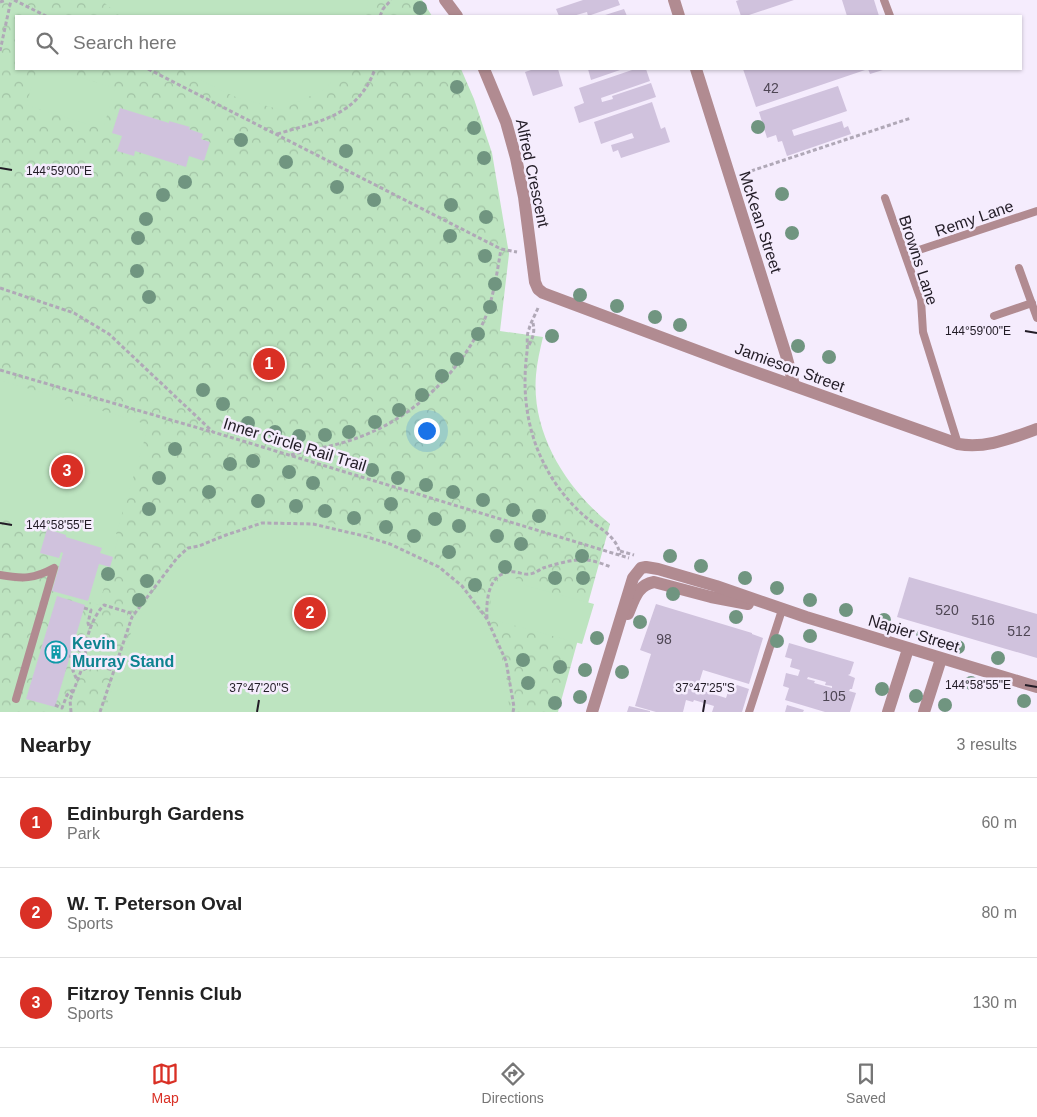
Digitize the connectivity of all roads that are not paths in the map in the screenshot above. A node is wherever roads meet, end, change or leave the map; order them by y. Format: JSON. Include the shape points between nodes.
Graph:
{"nodes":[{"id":1,"x":445,"y":0,"type":"edge"},
{"id":2,"x":456,"y":0,"type":"edge"},
{"id":3,"x":674,"y":0,"type":"edge"},
{"id":4,"x":884,"y":0,"type":"edge"},
{"id":5,"x":456,"y":15,"type":"edge"},
{"id":6,"x":461,"y":15,"type":"edge"},
{"id":7,"x":679,"y":15,"type":"edge"},
{"id":8,"x":890,"y":15,"type":"edge"},
{"id":9,"x":484,"y":70,"type":"edge"},
{"id":10,"x":696,"y":70,"type":"edge"},
{"id":11,"x":884,"y":198,"type":"dead end"},
{"id":12,"x":1037,"y":211,"type":"edge"},
{"id":13,"x":919,"y":250,"type":"dead end"},
{"id":14,"x":1019,"y":268,"type":"dead end"},
{"id":15,"x":537,"y":288,"type":"joint"},
{"id":16,"x":1032,"y":304,"type":"junction"},
{"id":17,"x":994,"y":316,"type":"dead end"},
{"id":18,"x":1037,"y":318,"type":"edge"},
{"id":19,"x":794,"y":385,"type":"junction"},
{"id":20,"x":1037,"y":429,"type":"edge"},
{"id":21,"x":958,"y":444,"type":"junction"},
{"id":22,"x":0,"y":575,"type":"edge"},
{"id":23,"x":782,"y":610,"type":"junction"},
{"id":24,"x":908,"y":649,"type":"junction"},
{"id":25,"x":611,"y":653,"type":"junction"},
{"id":26,"x":941,"y":659,"type":"junction"},
{"id":27,"x":1037,"y":687,"type":"edge"},
{"id":28,"x":16,"y":700,"type":"dead end"},
{"id":29,"x":592,"y":712,"type":"edge"},
{"id":30,"x":749,"y":712,"type":"edge"},
{"id":31,"x":888,"y":712,"type":"edge"},
{"id":32,"x":924,"y":712,"type":"edge"}],
"edges":[{"from":1,"to":5,"type":"street"},
{"from":2,"to":6,"type":"street"},
{"from":3,"to":7,"type":"street"},
{"from":4,"to":8,"type":"lane"},
{"from":9,"to":15,"type":"street","name":"Alfred Crescent","via":[[514,151]]},
{"from":10,"to":19,"type":"street","name":"McKean Street"},
{"from":11,"to":21,"type":"lane","name":"Browns Lane","via":[[921,300],[923,332]]},
{"from":12,"to":13,"type":"lane","name":"Remy Lane"},
{"from":14,"to":16,"type":"lane"},
{"from":15,"to":19,"type":"street","name":"Jamieson Street","via":[[550,296]]},
{"from":16,"to":17,"type":"lane"},
{"from":16,"to":18,"type":"lane"},
{"from":19,"to":21,"type":"street","name":"Jamieson Street"},
{"from":20,"to":21,"type":"street","name":"Jamieson Street","via":[[988,445]]},
{"from":22,"to":28,"type":"lane","via":[[26,579],[54,568]]},
{"from":23,"to":24,"type":"street","name":"Napier Street"},
{"from":23,"to":25,"type":"street","name":"Napier Street","via":[[711,597],[659,583],[647,584],[638,592]]},
{"from":23,"to":25,"type":"street","name":"Napier Street","via":[[670,572],[640,568],[631,582]]},
{"from":23,"to":30,"type":"lane"},
{"from":24,"to":26,"type":"street","name":"Napier Street"},
{"from":24,"to":31,"type":"street"},
{"from":25,"to":29,"type":"street"},
{"from":26,"to":27,"type":"street","name":"Napier Street"},
{"from":26,"to":32,"type":"street"}]}
